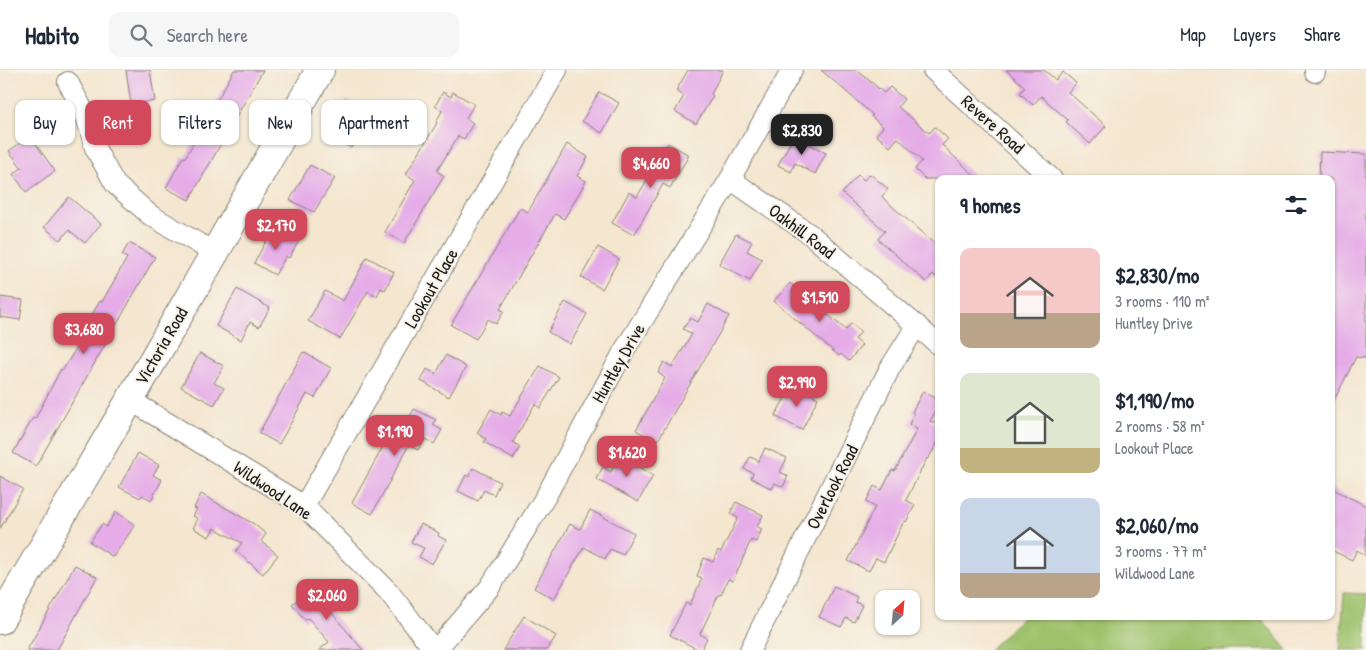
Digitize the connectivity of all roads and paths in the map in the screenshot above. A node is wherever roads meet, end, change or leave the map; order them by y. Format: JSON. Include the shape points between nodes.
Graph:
{"nodes":[{"id":1,"x":320,"y":70,"type":"edge"},
{"id":2,"x":557,"y":70,"type":"edge"},
{"id":3,"x":792,"y":70,"type":"edge"},
{"id":4,"x":933,"y":70,"type":"edge"},
{"id":5,"x":68,"y":82,"type":"dead end"},
{"id":6,"x":1048,"y":175,"type":"edge"},
{"id":7,"x":730,"y":179,"type":"junction"},
{"id":8,"x":214,"y":253,"type":"junction"},
{"id":9,"x":917,"y":325,"type":"junction"},
{"id":10,"x":935,"y":341,"type":"edge"},
{"id":11,"x":130,"y":400,"type":"junction"},
{"id":12,"x":304,"y":506,"type":"junction"},
{"id":13,"x":0,"y":620,"type":"edge"},
{"id":14,"x":435,"y":650,"type":"edge"},
{"id":15,"x":750,"y":650,"type":"edge"}],
"edges":[{"from":1,"to":8,"type":"street","name":"Victoria Road"},
{"from":2,"to":12,"type":"street","name":"Lookout Place"},
{"from":3,"to":7,"type":"street","name":"Huntley Drive"},
{"from":4,"to":6,"type":"street","name":"Revere Road"},
{"from":5,"to":8,"type":"street","via":[[86,116],[95,148],[115,184],[150,215]]},
{"from":7,"to":9,"type":"street","name":"Oakhill Road","via":[[811,235]]},
{"from":7,"to":14,"type":"street","name":"Huntley Drive","via":[[624,350],[546,496],[490,588]]},
{"from":8,"to":11,"type":"street","name":"Victoria Road"},
{"from":9,"to":10,"type":"street","name":"Oakhill Road"},
{"from":9,"to":15,"type":"street","name":"Overlook Road","via":[[890,368]]},
{"from":11,"to":12,"type":"street","name":"Wildwood Lane"},
{"from":11,"to":13,"type":"street","name":"Victoria Road"},
{"from":12,"to":14,"type":"street","name":"Wildwood Lane","via":[[388,590]]}]}
